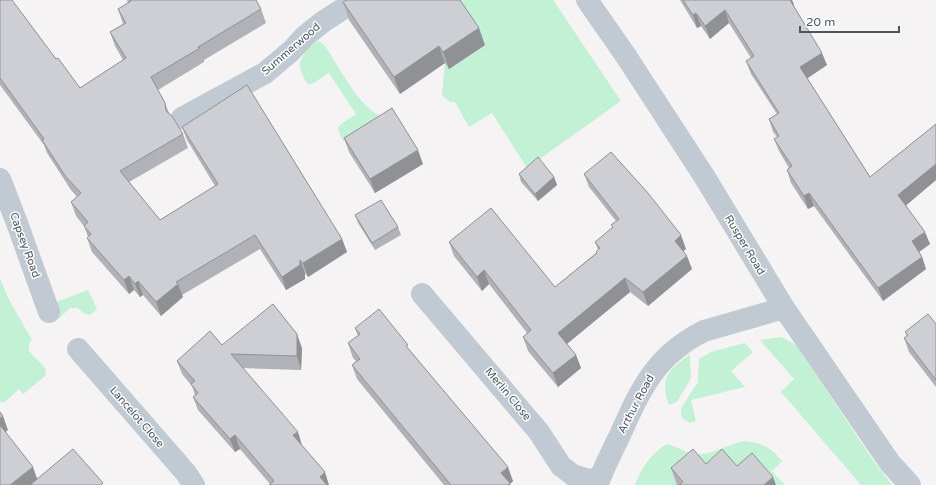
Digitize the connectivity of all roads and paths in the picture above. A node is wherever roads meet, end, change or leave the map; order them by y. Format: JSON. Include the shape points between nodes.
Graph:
{"nodes":[{"id":1,"x":356,"y":0,"type":"edge"},
{"id":2,"x":587,"y":0,"type":"edge"},
{"id":3,"x":182,"y":118,"type":"dead end"},
{"id":4,"x":0,"y":179,"type":"edge"},
{"id":5,"x":422,"y":294,"type":"dead end"},
{"id":6,"x":784,"y":308,"type":"junction"},
{"id":7,"x":49,"y":312,"type":"dead end"},
{"id":8,"x":78,"y":349,"type":"dead end"},
{"id":9,"x":598,"y":483,"type":"edge"},
{"id":10,"x":194,"y":485,"type":"edge"},
{"id":11,"x":910,"y":485,"type":"edge"}],
"edges":[{"from":1,"to":3,"type":"street","name":"Summerwood","via":[[305,36],[265,74]]},
{"from":2,"to":6,"type":"street","name":"Rusper Road","via":[[704,176]]},
{"from":4,"to":7,"type":"street","name":"Capsey Road"},
{"from":5,"to":9,"type":"street","name":"Merlin Close","via":[[540,432],[561,466],[573,475]]},
{"from":6,"to":9,"type":"street","name":"Arthur Road","via":[[704,331],[669,354],[649,376]]},
{"from":6,"to":11,"type":"street","name":"Rusper Road","via":[[890,462]]},
{"from":8,"to":10,"type":"street","name":"Lancelot Close"}]}
